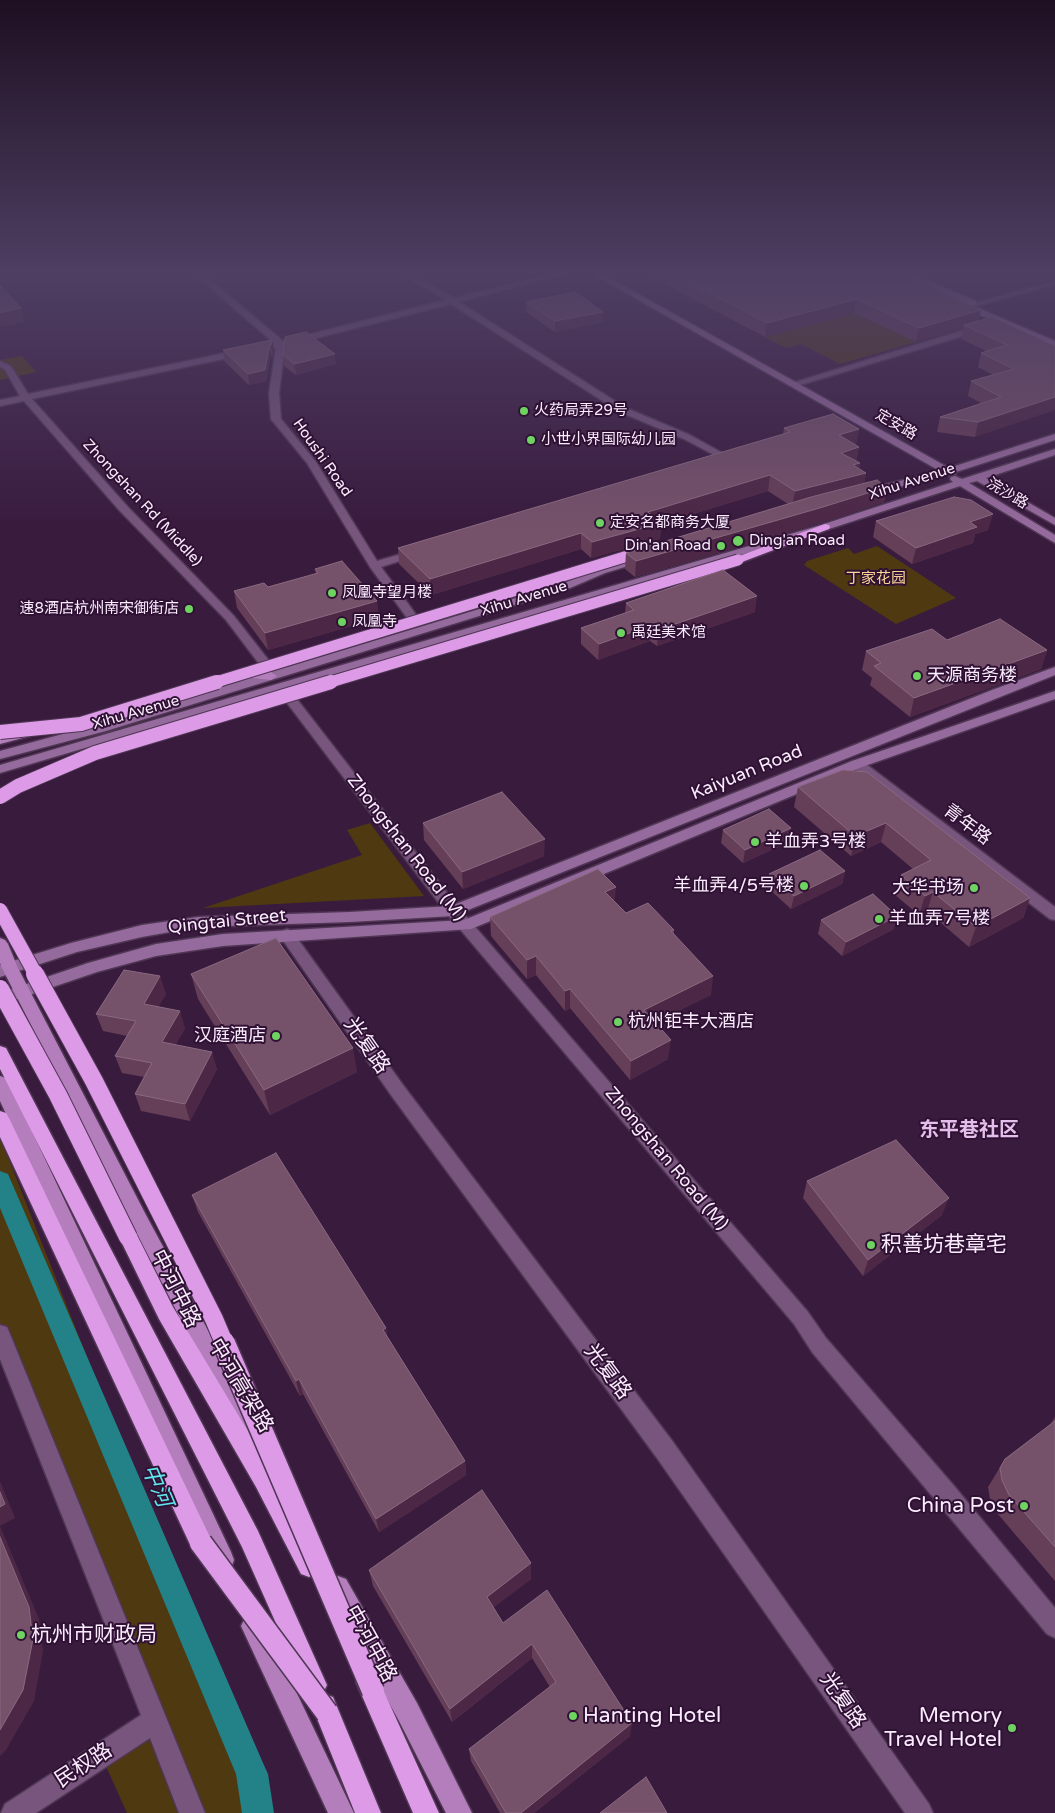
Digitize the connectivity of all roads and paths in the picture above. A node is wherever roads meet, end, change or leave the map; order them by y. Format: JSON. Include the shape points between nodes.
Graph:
{"nodes":[{"id":1,"x":222,"y":357,"type":"edge"},
{"id":2,"x":280,"y":357,"type":"edge"},
{"id":3,"x":539,"y":357,"type":"edge"},
{"id":4,"x":745,"y":357,"type":"edge"},
{"id":5,"x":885,"y":357,"type":"edge"},
{"id":6,"x":0,"y":364,"type":"edge"},
{"id":7,"x":794,"y":384,"type":"junction"},
{"id":8,"x":26,"y":398,"type":"junction"},
{"id":9,"x":0,"y":403,"type":"edge"},
{"id":10,"x":853,"y":418,"type":"junction"},
{"id":11,"x":839,"y":422,"type":"edge"},
{"id":12,"x":1055,"y":437,"type":"edge"},
{"id":13,"x":1055,"y":452,"type":"edge"},
{"id":14,"x":703,"y":460,"type":"edge"},
{"id":15,"x":947,"y":472,"type":"junction"},
{"id":16,"x":979,"y":478,"type":"junction"},
{"id":17,"x":960,"y":484,"type":"junction"},
{"id":18,"x":861,"y":494,"type":"edge"},
{"id":19,"x":1055,"y":522,"type":"edge"},
{"id":20,"x":825,"y":527,"type":"junction"},
{"id":21,"x":1055,"y":540,"type":"edge"},
{"id":22,"x":428,"y":549,"type":"edge"},
{"id":23,"x":657,"y":550,"type":"joint"},
{"id":24,"x":374,"y":565,"type":"junction"},
{"id":25,"x":414,"y":620,"type":"dead end"},
{"id":26,"x":264,"y":662,"type":"dead end"},
{"id":27,"x":1055,"y":671,"type":"edge"},
{"id":28,"x":271,"y":676,"type":"junction"},
{"id":29,"x":282,"y":688,"type":"junction"},
{"id":30,"x":1055,"y":695,"type":"edge"},
{"id":31,"x":0,"y":732,"type":"edge"},
{"id":32,"x":0,"y":740,"type":"edge"},
{"id":33,"x":0,"y":755,"type":"edge"},
{"id":34,"x":857,"y":764,"type":"junction"},
{"id":35,"x":0,"y":770,"type":"edge"},
{"id":36,"x":0,"y":797,"type":"edge"},
{"id":37,"x":0,"y":910,"type":"edge"},
{"id":38,"x":453,"y":911,"type":"junction"},
{"id":39,"x":1055,"y":914,"type":"edge"},
{"id":40,"x":466,"y":926,"type":"junction"},
{"id":41,"x":287,"y":935,"type":"junction"},
{"id":42,"x":0,"y":944,"type":"edge"},
{"id":43,"x":5,"y":969,"type":"edge"},
{"id":44,"x":0,"y":989,"type":"edge"},
{"id":45,"x":22,"y":991,"type":"junction"},
{"id":46,"x":0,"y":999,"type":"edge"},
{"id":47,"x":0,"y":1053,"type":"edge"},
{"id":48,"x":0,"y":1083,"type":"edge"},
{"id":49,"x":0,"y":1118,"type":"edge"},
{"id":50,"x":0,"y":1334,"type":"edge"},
{"id":51,"x":1055,"y":1626,"type":"edge"},
{"id":52,"x":373,"y":1691,"type":"junction"},
{"id":53,"x":327,"y":1713,"type":"junction"},
{"id":54,"x":155,"y":1720,"type":"junction"},
{"id":55,"x":14,"y":1813,"type":"edge"},
{"id":56,"x":192,"y":1813,"type":"edge"},
{"id":57,"x":341,"y":1813,"type":"edge"},
{"id":58,"x":368,"y":1813,"type":"edge"},
{"id":59,"x":426,"y":1813,"type":"edge"},
{"id":60,"x":459,"y":1813,"type":"edge"},
{"id":61,"x":920,"y":1813,"type":"edge"}],
"edges":[{"from":1,"to":8,"type":"street"},
{"from":2,"to":24,"type":"street","name":"Houshi Road","via":[[274,393],[276,419],[311,462]]},
{"from":3,"to":14,"type":"street","via":[[622,410],[726,454]]},
{"from":4,"to":7,"type":"main road","name":"定安路"},
{"from":5,"to":7,"type":"street"},
{"from":6,"to":8,"type":"street","name":"Zhongshan Rd (Middle)","via":[[8,368]]},
{"from":7,"to":10,"type":"main road","name":"定安路"},
{"from":8,"to":9,"type":"street"},
{"from":8,"to":26,"type":"street","name":"Zhongshan Rd (Middle)","via":[[123,508],[230,618]]},
{"from":10,"to":11,"type":"street"},
{"from":10,"to":15,"type":"main road","name":"定安路"},
{"from":12,"to":15,"type":"main road","name":"Xihu Avenue"},
{"from":13,"to":16,"type":"main road","name":"Xihu Avenue"},
{"from":15,"to":16,"type":"main road","name":"定安路"},
{"from":15,"to":17,"type":"main road","name":"浣沙路"},
{"from":15,"to":18,"type":"main road","name":"Xihu Avenue"},
{"from":16,"to":17,"type":"main road","name":"Xihu Avenue"},
{"from":16,"to":19,"type":"main road"},
{"from":17,"to":20,"type":"main road","name":"Xihu Avenue"},
{"from":17,"to":21,"type":"main road","name":"浣沙路"},
{"from":20,"to":29,"type":"main road","name":"Xihu Avenue"},
{"from":20,"to":36,"type":"highway","bridge":true,"via":[[738,560],[95,753]]},
{"from":22,"to":24,"type":"street"},
{"from":23,"to":28,"type":"main road","via":[[566,586]]},
{"from":23,"to":31,"type":"highway","bridge":true,"via":[[81,724]]},
{"from":24,"to":25,"type":"street","name":"Houshi Road"},
{"from":27,"to":38,"type":"main road","name":"Kaiyuan Road"},
{"from":28,"to":32,"type":"main road","via":[[252,674]]},
{"from":28,"to":33,"type":"main road"},
{"from":29,"to":35,"type":"main road","name":"Xihu Avenue"},
{"from":29,"to":38,"type":"street","name":"Zhongshan Road (M)"},
{"from":30,"to":34,"type":"main road","name":"Kaiyuan Road"},
{"from":34,"to":39,"type":"street","name":"青年路"},
{"from":34,"to":40,"type":"main road","name":"Kaiyuan Road"},
{"from":37,"to":52,"type":"highway","bridge":true,"via":[[94,1081],[214,1319]]},
{"from":38,"to":40,"type":"street","name":"Zhongshan Road (M)"},
{"from":38,"to":43,"type":"main road","name":"Qingtai Street","via":[[198,922],[76,947]]},
{"from":40,"to":41,"type":"main road","name":"Qingtai Street"},
{"from":40,"to":51,"type":"street","name":"Zhongshan Road (M)","via":[[801,1318],[819,1345]]},
{"from":41,"to":45,"type":"main road","name":"Qingtai Street","via":[[156,950]]},
{"from":41,"to":61,"type":"street","name":"光复路","via":[[396,1090],[665,1450]]},
{"from":42,"to":43,"type":"main road","name":"中河中路"},
{"from":43,"to":45,"type":"main road","name":"中河中路"},
{"from":44,"to":52,"type":"highway","name":"中河高架路","bridge":true,"via":[[58,1095],[166,1312],[264,1479]]},
{"from":45,"to":46,"type":"main road","name":"Qingtai Street"},
{"from":45,"to":60,"type":"main road","name":"中河中路","via":[[216,1368],[408,1712]]},
{"from":47,"to":53,"type":"highway","bridge":true,"via":[[250,1539]]},
{"from":48,"to":57,"type":"main road"},
{"from":49,"to":53,"type":"highway","bridge":true,"via":[[201,1543]]},
{"from":50,"to":54,"type":"street"},
{"from":52,"to":59,"type":"highway","name":"中河高架路"},
{"from":53,"to":58,"type":"highway"},
{"from":54,"to":55,"type":"street","name":"民权路"},
{"from":54,"to":56,"type":"street"}]}
